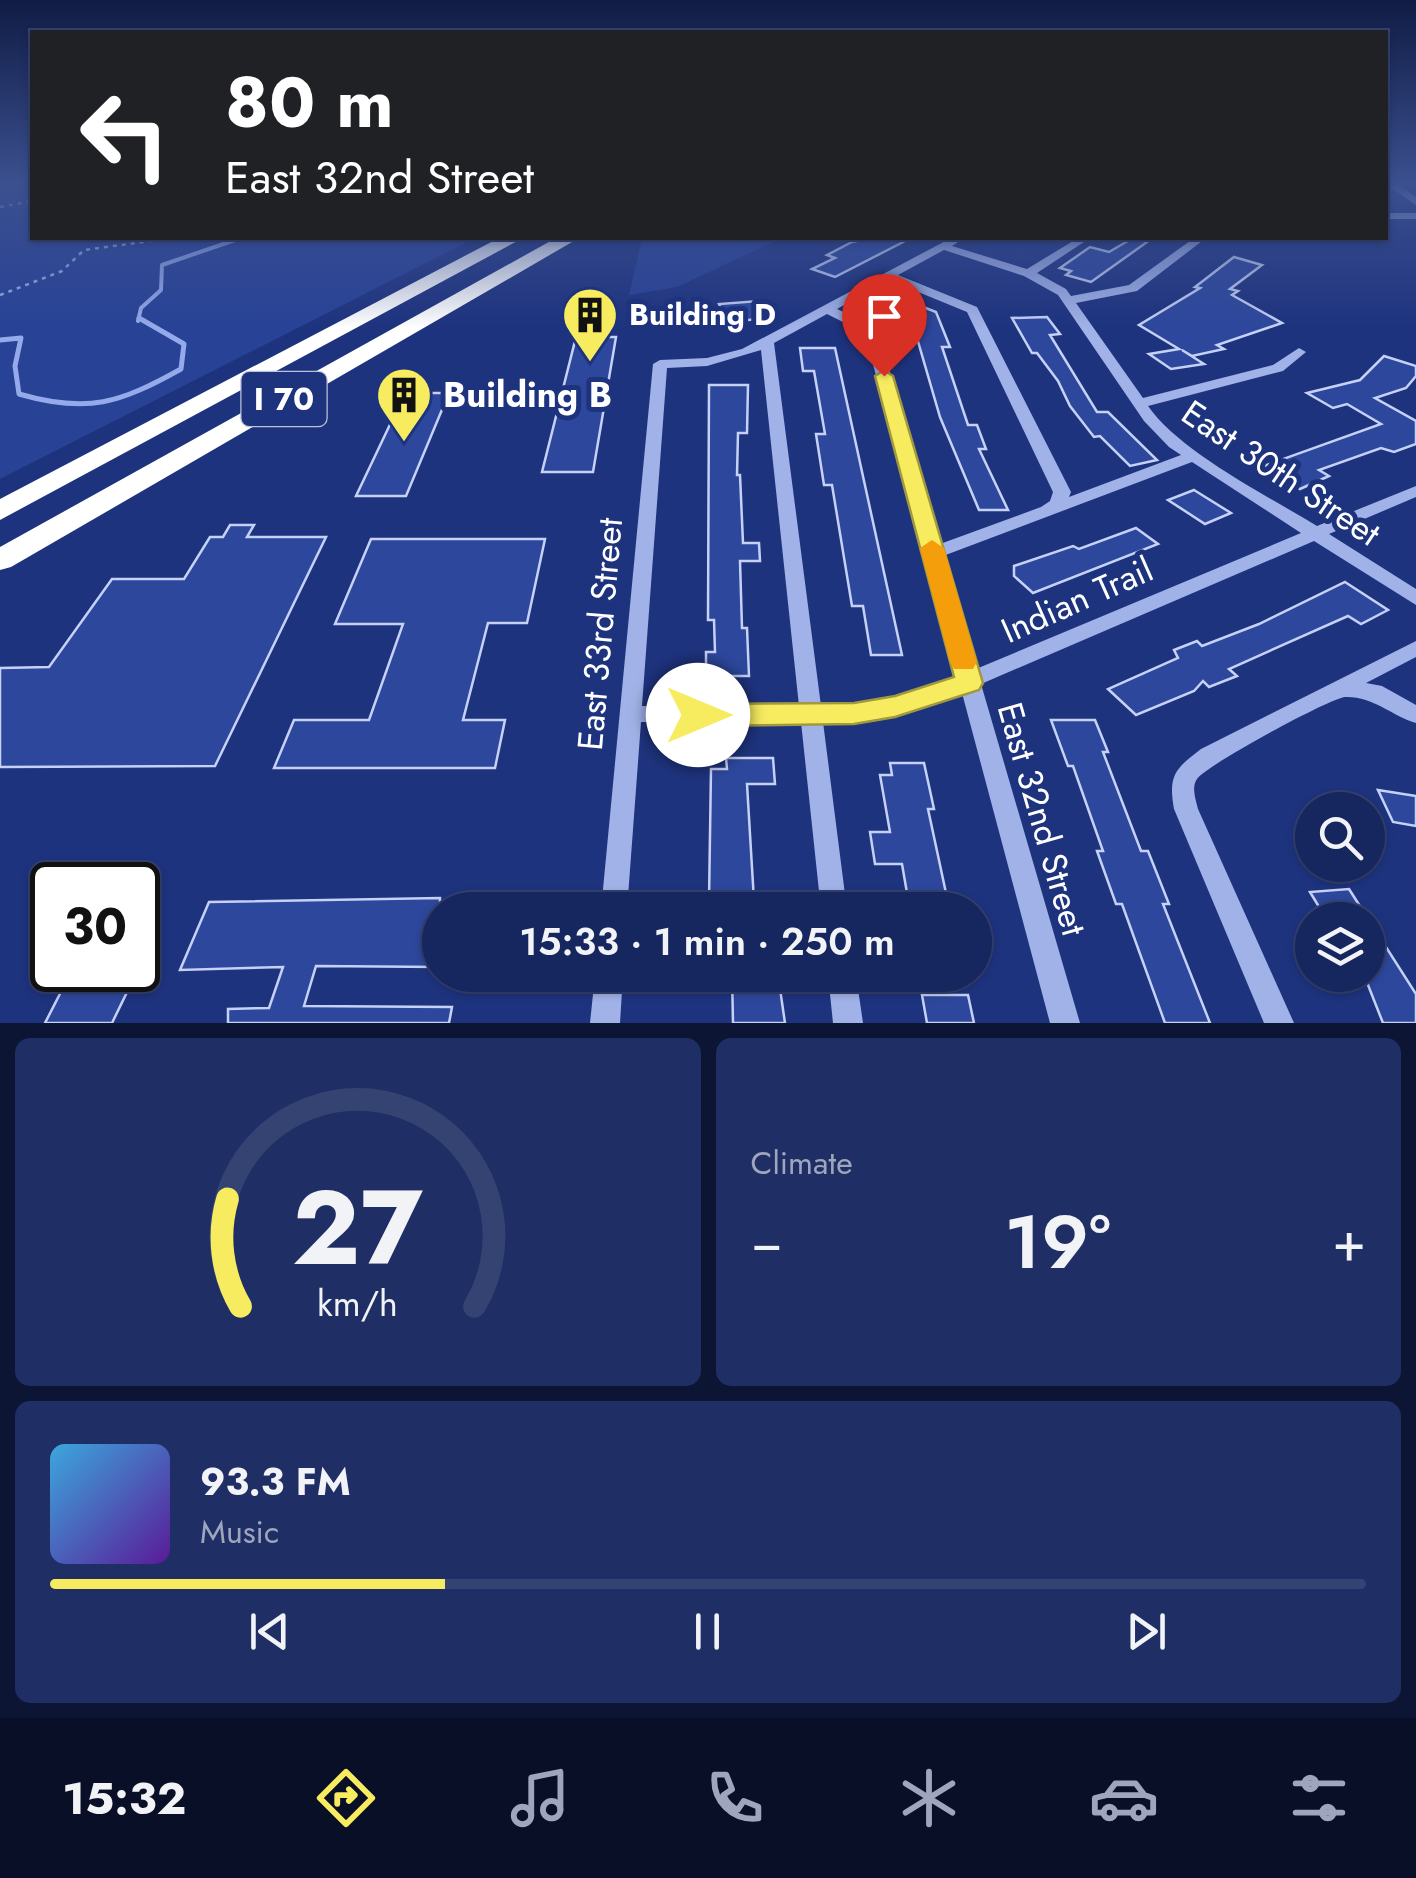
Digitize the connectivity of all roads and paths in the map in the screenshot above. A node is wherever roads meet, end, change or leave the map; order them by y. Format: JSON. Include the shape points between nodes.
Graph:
{"nodes":[{"id":1,"x":158,"y":240,"type":"edge"},
{"id":2,"x":509,"y":240,"type":"edge"},
{"id":3,"x":565,"y":240,"type":"edge"},
{"id":4,"x":954,"y":240,"type":"edge"},
{"id":5,"x":1082,"y":240,"type":"edge"},
{"id":6,"x":1197,"y":240,"type":"edge"},
{"id":7,"x":942,"y":246,"type":"junction"},
{"id":8,"x":1028,"y":273,"type":"junction"},
{"id":9,"x":888,"y":276,"type":"junction"},
{"id":10,"x":0,"y":295,"type":"edge"},
{"id":11,"x":1070,"y":300,"type":"junction"},
{"id":12,"x":827,"y":310,"type":"junction"},
{"id":13,"x":767,"y":343,"type":"junction"},
{"id":14,"x":1299,"y":352,"type":"dead end"},
{"id":15,"x":1139,"y":404,"type":"junction"},
{"id":16,"x":1191,"y":456,"type":"junction"},
{"id":17,"x":1047,"y":464,"type":"junction"},
{"id":18,"x":1105,"y":489,"type":"junction"},
{"id":19,"x":1416,"y":491,"type":"edge"},
{"id":20,"x":1047,"y":510,"type":"junction"},
{"id":21,"x":0,"y":511,"type":"edge"},
{"id":22,"x":1310,"y":533,"type":"junction"},
{"id":23,"x":933,"y":553,"type":"junction"},
{"id":24,"x":0,"y":560,"type":"edge"},
{"id":25,"x":1416,"y":598,"type":"edge"},
{"id":26,"x":1416,"y":648,"type":"edge"},
{"id":27,"x":1383,"y":667,"type":"junction"},
{"id":28,"x":970,"y":683,"type":"junction"},
{"id":29,"x":1332,"y":692,"type":"junction"},
{"id":30,"x":1411,"y":712,"type":"edge"},
{"id":31,"x":631,"y":714,"type":"junction"},
{"id":32,"x":810,"y":715,"type":"junction"},
{"id":33,"x":616,"y":892,"type":"edge"},
{"id":34,"x":832,"y":892,"type":"edge"},
{"id":35,"x":608,"y":992,"type":"edge"},
{"id":36,"x":844,"y":992,"type":"edge"},
{"id":37,"x":605,"y":1023,"type":"edge"},
{"id":38,"x":848,"y":1023,"type":"edge"},
{"id":39,"x":1065,"y":1023,"type":"edge"},
{"id":40,"x":1279,"y":1023,"type":"edge"}],
"edges":[{"from":1,"to":10,"type":"path","via":[[84,250],[62,270]]},
{"from":2,"to":21,"type":"highway","number":"I 70"},
{"from":3,"to":24,"type":"highway","number":"I 70"},
{"from":4,"to":7,"type":"street"},
{"from":5,"to":8,"type":"street"},
{"from":6,"to":11,"type":"street","via":[[1133,288]]},
{"from":7,"to":8,"type":"street","name":"East 30th Street"},
{"from":7,"to":9,"type":"street"},
{"from":8,"to":11,"type":"street","name":"East 30th Street"},
{"from":9,"to":12,"type":"street"},
{"from":9,"to":17,"type":"street","via":[[970,308]]},
{"from":11,"to":15,"type":"street","name":"East 30th Street"},
{"from":12,"to":13,"type":"street"},
{"from":12,"to":23,"type":"street","name":"East 32nd Street","via":[[860,325],[874,340]]},
{"from":13,"to":31,"type":"street","name":"East 33rd Street","via":[[722,360],[660,364]]},
{"from":13,"to":32,"type":"street"},
{"from":14,"to":15,"type":"street","via":[[1278,368]]},
{"from":15,"to":16,"type":"street","name":"East 30th Street"},
{"from":16,"to":18,"type":"street"},
{"from":16,"to":22,"type":"street","name":"East 30th Street"},
{"from":17,"to":18,"type":"street","via":[[1072,486]]},
{"from":17,"to":20,"type":"street","via":[[1062,492]]},
{"from":18,"to":20,"type":"street"},
{"from":19,"to":22,"type":"street","name":"Indian Trail"},
{"from":20,"to":23,"type":"street"},
{"from":22,"to":25,"type":"street","name":"East 30th Street"},
{"from":22,"to":28,"type":"street","name":"Indian Trail"},
{"from":23,"to":28,"type":"street","name":"East 32nd Street"},
{"from":26,"to":27,"type":"street"},
{"from":27,"to":29,"type":"street"},
{"from":27,"to":30,"type":"street","via":[[1383,684]]},
{"from":28,"to":32,"type":"street","name":"Indian Trail","via":[[874,711]]},
{"from":28,"to":39,"type":"street","name":"East 32nd Street"},
{"from":29,"to":30,"type":"street","via":[[1363,688]]},
{"from":29,"to":40,"type":"street","via":[[1195,763],[1182,788],[1195,836]]},
{"from":31,"to":32,"type":"street","name":"Indian Trail"},
{"from":31,"to":33,"type":"street","name":"East 33rd Street"},
{"from":32,"to":34,"type":"street"},
{"from":35,"to":37,"type":"street"},
{"from":36,"to":38,"type":"street"}]}
